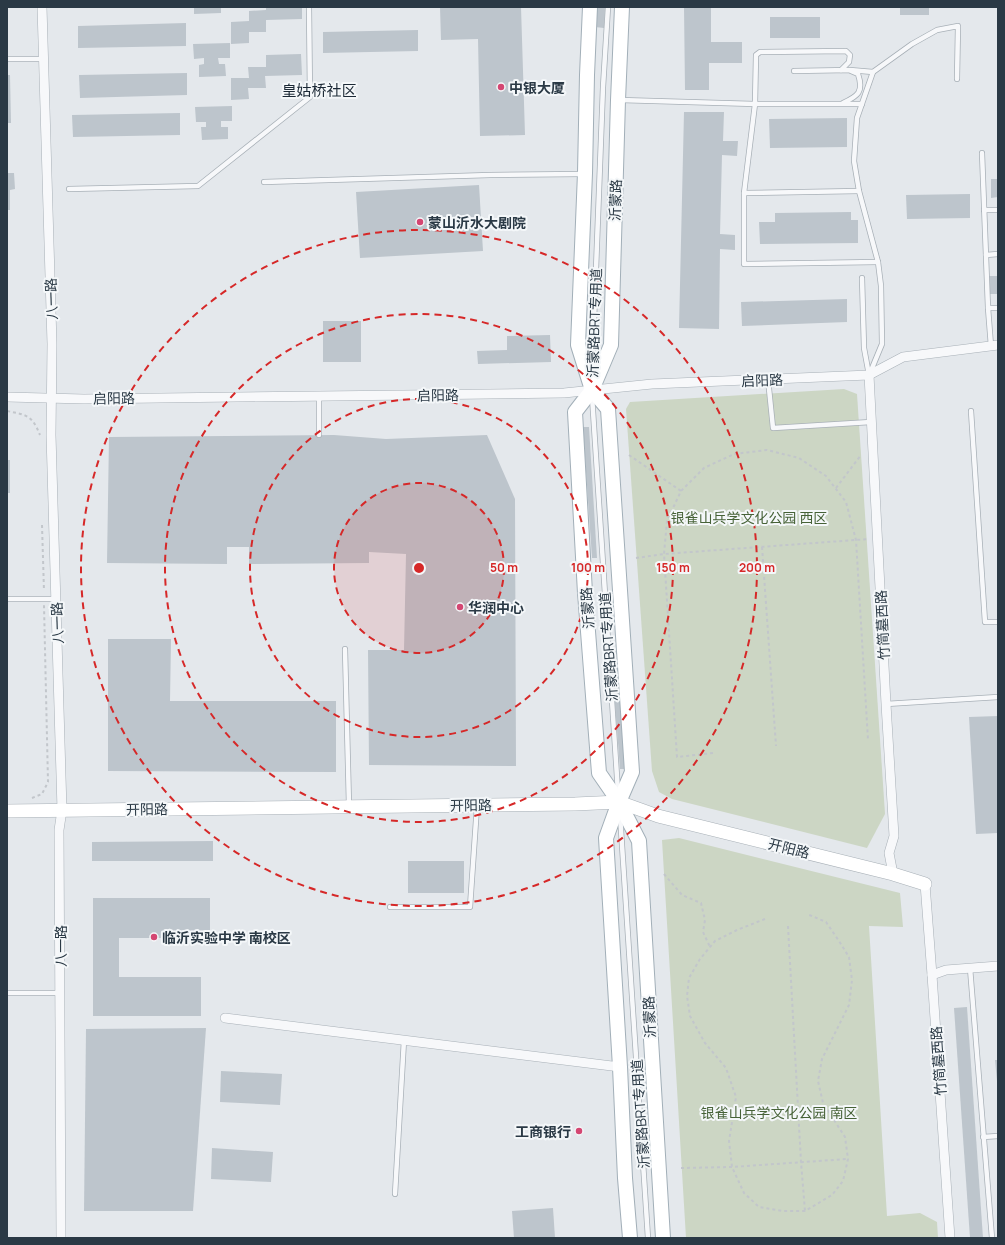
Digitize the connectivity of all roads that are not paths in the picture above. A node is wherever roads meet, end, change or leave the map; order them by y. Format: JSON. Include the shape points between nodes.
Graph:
{"nodes":[{"id":1,"x":42,"y":7,"type":"edge"},
{"id":2,"x":309,"y":7,"type":"edge"},
{"id":3,"x":590,"y":7,"type":"edge"},
{"id":4,"x":608,"y":7,"type":"edge"},
{"id":5,"x":622,"y":7,"type":"edge"},
{"id":6,"x":7,"y":59,"type":"edge"},
{"id":7,"x":44,"y":59,"type":"junction"},
{"id":8,"x":841,"y":70,"type":"junction"},
{"id":9,"x":850,"y":70,"type":"junction"},
{"id":10,"x":794,"y":71,"type":"dead end"},
{"id":11,"x":873,"y":72,"type":"junction"},
{"id":12,"x":957,"y":79,"type":"dead end"},
{"id":13,"x":618,"y":100,"type":"junction"},
{"id":14,"x":755,"y":104,"type":"junction"},
{"id":15,"x":840,"y":104,"type":"junction"},
{"id":16,"x":862,"y":104,"type":"junction"},
{"id":17,"x":982,"y":153,"type":"dead end"},
{"id":18,"x":585,"y":173,"type":"junction"},
{"id":19,"x":264,"y":182,"type":"dead end"},
{"id":20,"x":69,"y":189,"type":"dead end"},
{"id":21,"x":859,"y":191,"type":"junction"},
{"id":22,"x":744,"y":193,"type":"junction"},
{"id":23,"x":984,"y":210,"type":"junction"},
{"id":24,"x":998,"y":210,"type":"edge"},
{"id":25,"x":998,"y":254,"type":"edge"},
{"id":26,"x":986,"y":255,"type":"junction"},
{"id":27,"x":878,"y":262,"type":"junction"},
{"id":28,"x":862,"y":278,"type":"dead end"},
{"id":29,"x":988,"y":308,"type":"junction"},
{"id":30,"x":998,"y":308,"type":"edge"},
{"id":31,"x":994,"y":346,"type":"edge"},
{"id":32,"x":869,"y":375,"type":"junction"},
{"id":33,"x":768,"y":379,"type":"junction"},
{"id":34,"x":592,"y":390,"type":"junction"},
{"id":35,"x":319,"y":396,"type":"junction"},
{"id":36,"x":7,"y":397,"type":"edge"},
{"id":37,"x":51,"y":398,"type":"junction"},
{"id":38,"x":971,"y":411,"type":"dead end"},
{"id":39,"x":872,"y":422,"type":"junction"},
{"id":40,"x":319,"y":435,"type":"dead end"},
{"id":41,"x":7,"y":599,"type":"edge"},
{"id":42,"x":56,"y":599,"type":"junction"},
{"id":43,"x":998,"y":622,"type":"edge"},
{"id":44,"x":345,"y":649,"type":"dead end"},
{"id":45,"x":998,"y":697,"type":"edge"},
{"id":46,"x":886,"y":704,"type":"junction"},
{"id":47,"x":619,"y":802,"type":"junction"},
{"id":48,"x":477,"y":805,"type":"junction"},
{"id":49,"x":349,"y":806,"type":"junction"},
{"id":50,"x":7,"y":810,"type":"edge"},
{"id":51,"x":62,"y":810,"type":"junction"},
{"id":52,"x":893,"y":874,"type":"junction"},
{"id":53,"x":924,"y":884,"type":"joint"},
{"id":54,"x":390,"y":907,"type":"dead end"},
{"id":55,"x":998,"y":966,"type":"edge"},
{"id":56,"x":970,"y":968,"type":"junction"},
{"id":57,"x":932,"y":976,"type":"junction"},
{"id":58,"x":7,"y":993,"type":"edge"},
{"id":59,"x":60,"y":993,"type":"junction"},
{"id":60,"x":225,"y":1018,"type":"dead end"},
{"id":61,"x":404,"y":1040,"type":"junction"},
{"id":62,"x":620,"y":1067,"type":"junction"},
{"id":63,"x":998,"y":1136,"type":"edge"},
{"id":64,"x":983,"y":1137,"type":"junction"},
{"id":65,"x":395,"y":1194,"type":"dead end"},
{"id":66,"x":61,"y":1238,"type":"edge"},
{"id":67,"x":630,"y":1238,"type":"edge"},
{"id":68,"x":648,"y":1238,"type":"edge"},
{"id":69,"x":663,"y":1238,"type":"edge"},
{"id":70,"x":950,"y":1238,"type":"edge"},
{"id":71,"x":992,"y":1238,"type":"edge"}],
"edges":[{"from":1,"to":7,"type":"street","name":"八一路"},
{"from":2,"to":20,"type":"lane","via":[[310,98],[198,186]]},
{"from":3,"to":18,"type":"main road"},
{"from":4,"to":34,"type":"lane","name":"沂蒙路BRT专用道"},
{"from":5,"to":13,"type":"main road","name":"沂蒙路"},
{"from":6,"to":7,"type":"lane"},
{"from":7,"to":37,"type":"street","name":"八一路","via":[[52,338]]},
{"from":8,"to":9,"type":"lane"},
{"from":8,"to":10,"type":"lane"},
{"from":8,"to":14,"type":"lane","via":[[849,62],[850,55],[846,51],[760,52],[756,56]]},
{"from":9,"to":11,"type":"lane"},
{"from":9,"to":15,"type":"lane","via":[[858,74],[860,92],[854,98]]},
{"from":11,"to":12,"type":"lane","via":[[912,44],[937,30],[958,26]]},
{"from":11,"to":16,"type":"lane"},
{"from":13,"to":14,"type":"lane"},
{"from":13,"to":34,"type":"main road","name":"沂蒙路","via":[[611,345]]},
{"from":14,"to":15,"type":"lane"},
{"from":14,"to":22,"type":"lane"},
{"from":15,"to":16,"type":"lane"},
{"from":16,"to":21,"type":"lane","via":[[857,118],[854,161]]},
{"from":17,"to":23,"type":"lane"},
{"from":18,"to":19,"type":"lane"},
{"from":18,"to":34,"type":"main road","via":[[578,345]]},
{"from":21,"to":22,"type":"lane"},
{"from":21,"to":27,"type":"lane"},
{"from":22,"to":27,"type":"lane","via":[[744,264]]},
{"from":23,"to":24,"type":"lane"},
{"from":23,"to":26,"type":"lane"},
{"from":25,"to":26,"type":"lane"},
{"from":26,"to":29,"type":"lane"},
{"from":27,"to":32,"type":"lane","via":[[882,344]]},
{"from":28,"to":32,"type":"lane","via":[[864,348]]},
{"from":29,"to":30,"type":"lane"},
{"from":29,"to":31,"type":"lane"},
{"from":31,"to":32,"type":"street","via":[[903,357]]},
{"from":32,"to":33,"type":"street","name":"启阳路"},
{"from":32,"to":39,"type":"street","name":"竹简墓西路"},
{"from":33,"to":34,"type":"street","name":"启阳路","via":[[652,384]]},
{"from":33,"to":39,"type":"lane","via":[[773,428]]},
{"from":34,"to":35,"type":"street","name":"启阳路","via":[[558,393]]},
{"from":34,"to":47,"type":"main road","via":[[608,409],[621,592],[632,772]]},
{"from":34,"to":47,"type":"main road","name":"沂蒙路","via":[[575,412],[585,593],[599,773]]},
{"from":35,"to":37,"type":"street","name":"启阳路"},
{"from":35,"to":40,"type":"lane"},
{"from":36,"to":37,"type":"street","name":"启阳路"},
{"from":37,"to":42,"type":"street","name":"八一路"},
{"from":38,"to":43,"type":"lane","via":[[985,622]]},
{"from":39,"to":46,"type":"street","name":"竹简墓西路"},
{"from":41,"to":42,"type":"lane"},
{"from":42,"to":51,"type":"street","name":"八一路"},
{"from":44,"to":49,"type":"lane"},
{"from":45,"to":46,"type":"lane"},
{"from":46,"to":52,"type":"street","name":"竹简墓西路","via":[[894,836],[889,853]]},
{"from":47,"to":48,"type":"street","name":"开阳路"},
{"from":47,"to":52,"type":"street","name":"开阳路","via":[[658,816]]},
{"from":47,"to":62,"type":"main road","via":[[606,838]]},
{"from":47,"to":68,"type":"lane","name":"沂蒙路BRT专用道"},
{"from":47,"to":69,"type":"main road","name":"沂蒙路","via":[[639,841]]},
{"from":48,"to":49,"type":"street","name":"开阳路"},
{"from":48,"to":54,"type":"lane","via":[[470,907]]},
{"from":49,"to":51,"type":"street","name":"开阳路"},
{"from":50,"to":51,"type":"street","name":"开阳路"},
{"from":51,"to":59,"type":"street","name":"八一路","via":[[59,830]]},
{"from":52,"to":53,"type":"street","name":"开阳路"},
{"from":53,"to":57,"type":"street","name":"竹简墓西路"},
{"from":55,"to":56,"type":"street"},
{"from":56,"to":57,"type":"street","via":[[946,970]]},
{"from":56,"to":64,"type":"lane"},
{"from":57,"to":70,"type":"street","name":"竹简墓西路"},
{"from":58,"to":59,"type":"lane"},
{"from":59,"to":66,"type":"street","name":"八一路"},
{"from":60,"to":61,"type":"street"},
{"from":61,"to":62,"type":"street"},
{"from":61,"to":65,"type":"lane"},
{"from":62,"to":67,"type":"main road"},
{"from":63,"to":64,"type":"lane"},
{"from":64,"to":71,"type":"lane"}]}
